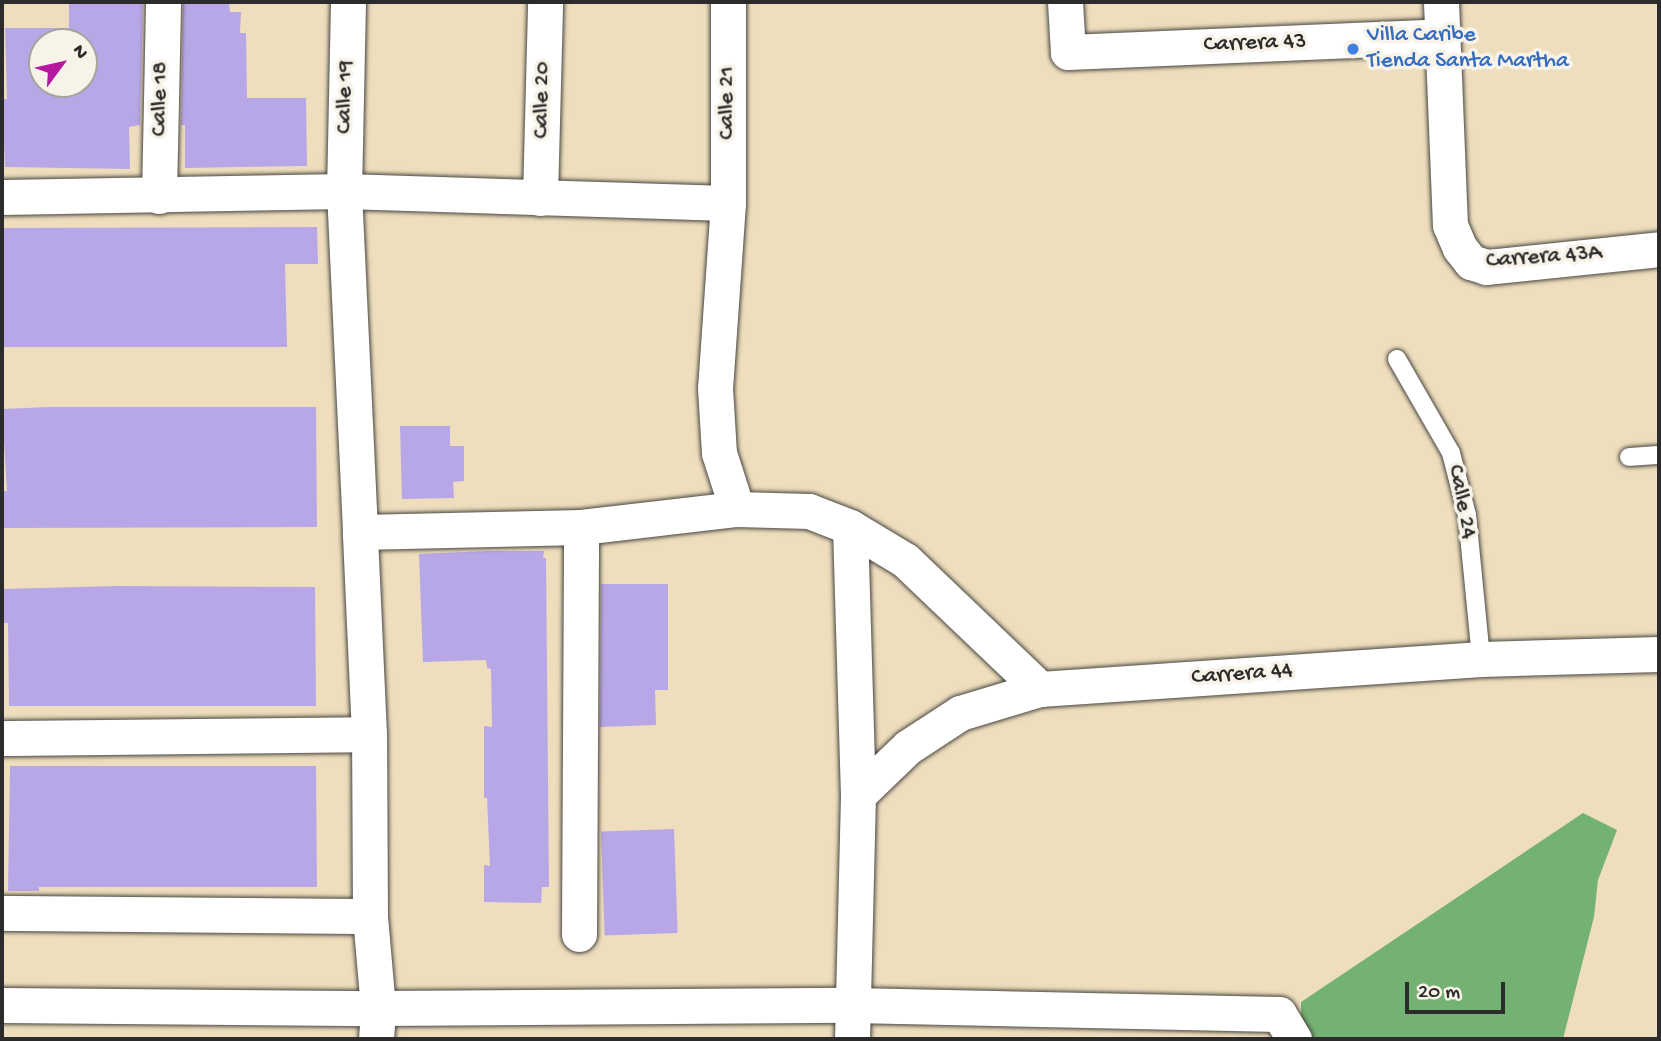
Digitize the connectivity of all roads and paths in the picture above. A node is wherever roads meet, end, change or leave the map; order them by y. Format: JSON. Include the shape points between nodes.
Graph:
{"nodes":[{"id":1,"x":163,"y":2,"type":"edge"},
{"id":2,"x":348,"y":2,"type":"edge"},
{"id":3,"x":545,"y":2,"type":"edge"},
{"id":4,"x":728,"y":2,"type":"edge"},
{"id":5,"x":1065,"y":2,"type":"edge"},
{"id":6,"x":1441,"y":2,"type":"edge"},
{"id":7,"x":1443,"y":36,"type":"junction"},
{"id":8,"x":344,"y":191,"type":"junction"},
{"id":9,"x":159,"y":196,"type":"junction"},
{"id":10,"x":2,"y":197,"type":"edge"},
{"id":11,"x":540,"y":198,"type":"junction"},
{"id":12,"x":728,"y":203,"type":"junction"},
{"id":13,"x":1659,"y":249,"type":"edge"},
{"id":14,"x":1397,"y":359,"type":"dead end"},
{"id":15,"x":1659,"y":455,"type":"edge"},
{"id":16,"x":1629,"y":457,"type":"dead end"},
{"id":17,"x":737,"y":509,"type":"junction"},
{"id":18,"x":581,"y":527,"type":"junction"},
{"id":19,"x":850,"y":527,"type":"junction"},
{"id":20,"x":360,"y":532,"type":"junction"},
{"id":21,"x":1659,"y":654,"type":"edge"},
{"id":22,"x":1480,"y":659,"type":"junction"},
{"id":23,"x":1040,"y":689,"type":"junction"},
{"id":24,"x":369,"y":734,"type":"junction"},
{"id":25,"x":2,"y":738,"type":"edge"},
{"id":26,"x":858,"y":795,"type":"junction"},
{"id":27,"x":2,"y":913,"type":"edge"},
{"id":28,"x":370,"y":916,"type":"junction"},
{"id":29,"x":579,"y":934,"type":"dead end"},
{"id":30,"x":2,"y":1005,"type":"edge"},
{"id":31,"x":852,"y":1022,"type":"edge"},
{"id":32,"x":377,"y":1023,"type":"edge"},
{"id":33,"x":1294,"y":1039,"type":"edge"}],
"edges":[{"from":1,"to":9,"type":"street","name":"Calle 18"},
{"from":2,"to":8,"type":"street","name":"Calle 19"},
{"from":3,"to":11,"type":"street","name":"Calle 20"},
{"from":4,"to":12,"type":"street","name":"Calle 21"},
{"from":5,"to":7,"type":"street","name":"Carrera 43","via":[[1068,52]]},
{"from":6,"to":7,"type":"street"},
{"from":7,"to":13,"type":"street","name":"Carrera 43A","via":[[1450,225],[1471,262],[1486,267]]},
{"from":8,"to":9,"type":"street"},
{"from":8,"to":11,"type":"street"},
{"from":8,"to":20,"type":"street","name":"Calle 19"},
{"from":9,"to":10,"type":"street"},
{"from":11,"to":12,"type":"street"},
{"from":12,"to":17,"type":"street","name":"Calle 21","via":[[715,388],[719,453]]},
{"from":14,"to":22,"type":"lane","name":"Calle 24","via":[[1451,453],[1467,515]]},
{"from":15,"to":16,"type":"lane"},
{"from":17,"to":18,"type":"street"},
{"from":17,"to":19,"type":"street","via":[[809,511]]},
{"from":18,"to":20,"type":"street"},
{"from":18,"to":29,"type":"street"},
{"from":19,"to":23,"type":"street","via":[[905,561]]},
{"from":19,"to":26,"type":"street"},
{"from":20,"to":24,"type":"street","name":"Calle 19"},
{"from":21,"to":22,"type":"street","name":"Carrera 44"},
{"from":22,"to":23,"type":"street","name":"Carrera 44"},
{"from":23,"to":26,"type":"street","name":"Carrera 44","via":[[960,713],[908,747]]},
{"from":24,"to":25,"type":"street"},
{"from":24,"to":28,"type":"street","name":"Calle 19"},
{"from":26,"to":31,"type":"street"},
{"from":27,"to":28,"type":"street"},
{"from":28,"to":32,"type":"street","name":"Calle 19"},
{"from":30,"to":32,"type":"street"},
{"from":31,"to":32,"type":"street"},
{"from":31,"to":33,"type":"street","via":[[1279,1014]]}]}
